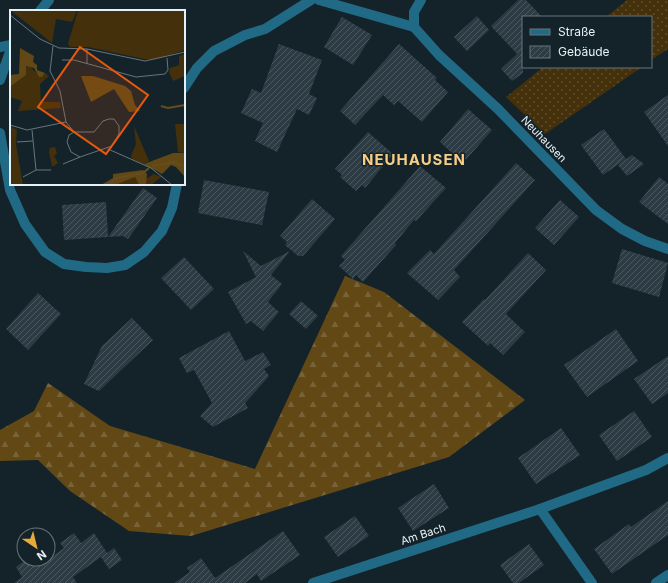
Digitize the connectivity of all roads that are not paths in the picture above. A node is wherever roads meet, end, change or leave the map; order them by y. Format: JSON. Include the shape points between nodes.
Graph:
{"nodes":[{"id":1,"x":49,"y":0,"type":"edge"},
{"id":2,"x":311,"y":0,"type":"edge"},
{"id":3,"x":319,"y":0,"type":"edge"},
{"id":4,"x":421,"y":0,"type":"edge"},
{"id":5,"x":41,"y":10,"type":"edge"},
{"id":6,"x":414,"y":27,"type":"junction"},
{"id":7,"x":10,"y":45,"type":"edge"},
{"id":8,"x":0,"y":47,"type":"edge"},
{"id":9,"x":10,"y":52,"type":"edge"},
{"id":10,"x":0,"y":80,"type":"edge"},
{"id":11,"x":185,"y":86,"type":"edge"},
{"id":12,"x":0,"y":133,"type":"edge"},
{"id":13,"x":177,"y":185,"type":"edge"},
{"id":14,"x":668,"y":249,"type":"edge"},
{"id":15,"x":668,"y":458,"type":"edge"},
{"id":16,"x":540,"y":509,"type":"junction"},
{"id":17,"x":668,"y":575,"type":"edge"},
{"id":18,"x":313,"y":583,"type":"edge"},
{"id":19,"x":592,"y":583,"type":"edge"},
{"id":20,"x":656,"y":583,"type":"edge"}],
"edges":[{"from":1,"to":5,"type":"street"},
{"from":2,"to":11,"type":"street","via":[[265,29],[245,35],[214,51],[197,68]]},
{"from":3,"to":6,"type":"street"},
{"from":4,"to":6,"type":"street","via":[[414,12]]},
{"from":6,"to":14,"type":"street","name":"Neuhausen","via":[[439,55],[498,109],[596,210],[622,229]]},
{"from":7,"to":8,"type":"street"},
{"from":9,"to":10,"type":"street"},
{"from":12,"to":13,"type":"street","via":[[10,190],[25,224],[46,252],[64,264],[107,268],[125,265],[144,252],[162,231],[172,208]]},
{"from":15,"to":16,"type":"street","name":"Am Bach","via":[[646,470]]},
{"from":16,"to":18,"type":"street","name":"Am Bach"},
{"from":16,"to":19,"type":"street"},
{"from":17,"to":20,"type":"street"}]}
